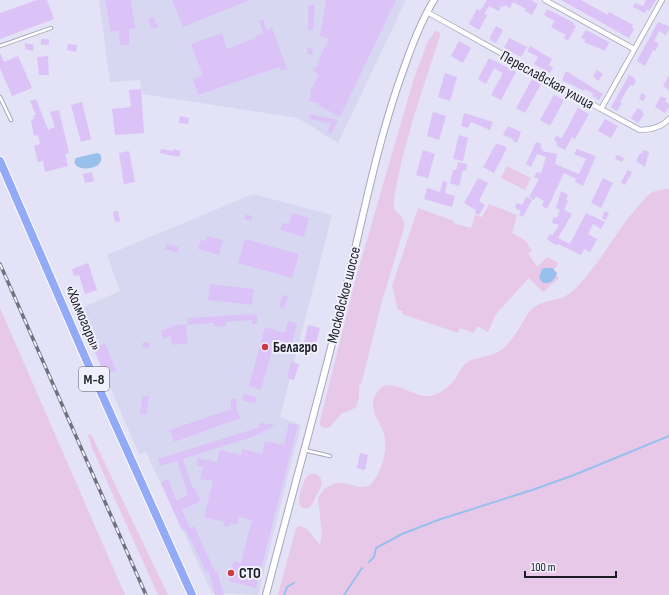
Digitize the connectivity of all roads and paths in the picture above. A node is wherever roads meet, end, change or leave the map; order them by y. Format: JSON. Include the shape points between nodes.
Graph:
{"nodes":[{"id":1,"x":434,"y":0,"type":"edge"},
{"id":2,"x":545,"y":0,"type":"edge"},
{"id":3,"x":662,"y":0,"type":"edge"},
{"id":4,"x":427,"y":12,"type":"junction"},
{"id":5,"x":51,"y":28,"type":"dead end"},
{"id":6,"x":0,"y":46,"type":"edge"},
{"id":7,"x":634,"y":49,"type":"junction"},
{"id":8,"x":0,"y":97,"type":"edge"},
{"id":9,"x":601,"y":109,"type":"junction"},
{"id":10,"x":669,"y":119,"type":"edge"},
{"id":11,"x":11,"y":120,"type":"dead end"},
{"id":12,"x":0,"y":161,"type":"edge"},
{"id":13,"x":304,"y":450,"type":"junction"},
{"id":14,"x":330,"y":456,"type":"dead end"},
{"id":15,"x":192,"y":595,"type":"edge"},
{"id":16,"x":266,"y":595,"type":"edge"}],
"edges":[{"from":1,"to":4,"type":"street","name":"Московское шоссе"},
{"from":2,"to":7,"type":"street"},
{"from":3,"to":7,"type":"street","name":"Переславская улица"},
{"from":4,"to":9,"type":"street","name":"Переславская улица"},
{"from":4,"to":13,"type":"street","name":"Московское шоссе","via":[[394,96]]},
{"from":5,"to":6,"type":"lane"},
{"from":7,"to":9,"type":"street","name":"Переславская улица"},
{"from":8,"to":11,"type":"lane"},
{"from":9,"to":10,"type":"street","via":[[640,130],[657,128]]},
{"from":12,"to":15,"type":"highway","name":"«Холмогоры»","number":"М-8"},
{"from":13,"to":14,"type":"lane"},
{"from":13,"to":16,"type":"street","name":"Московское шоссе"}]}
